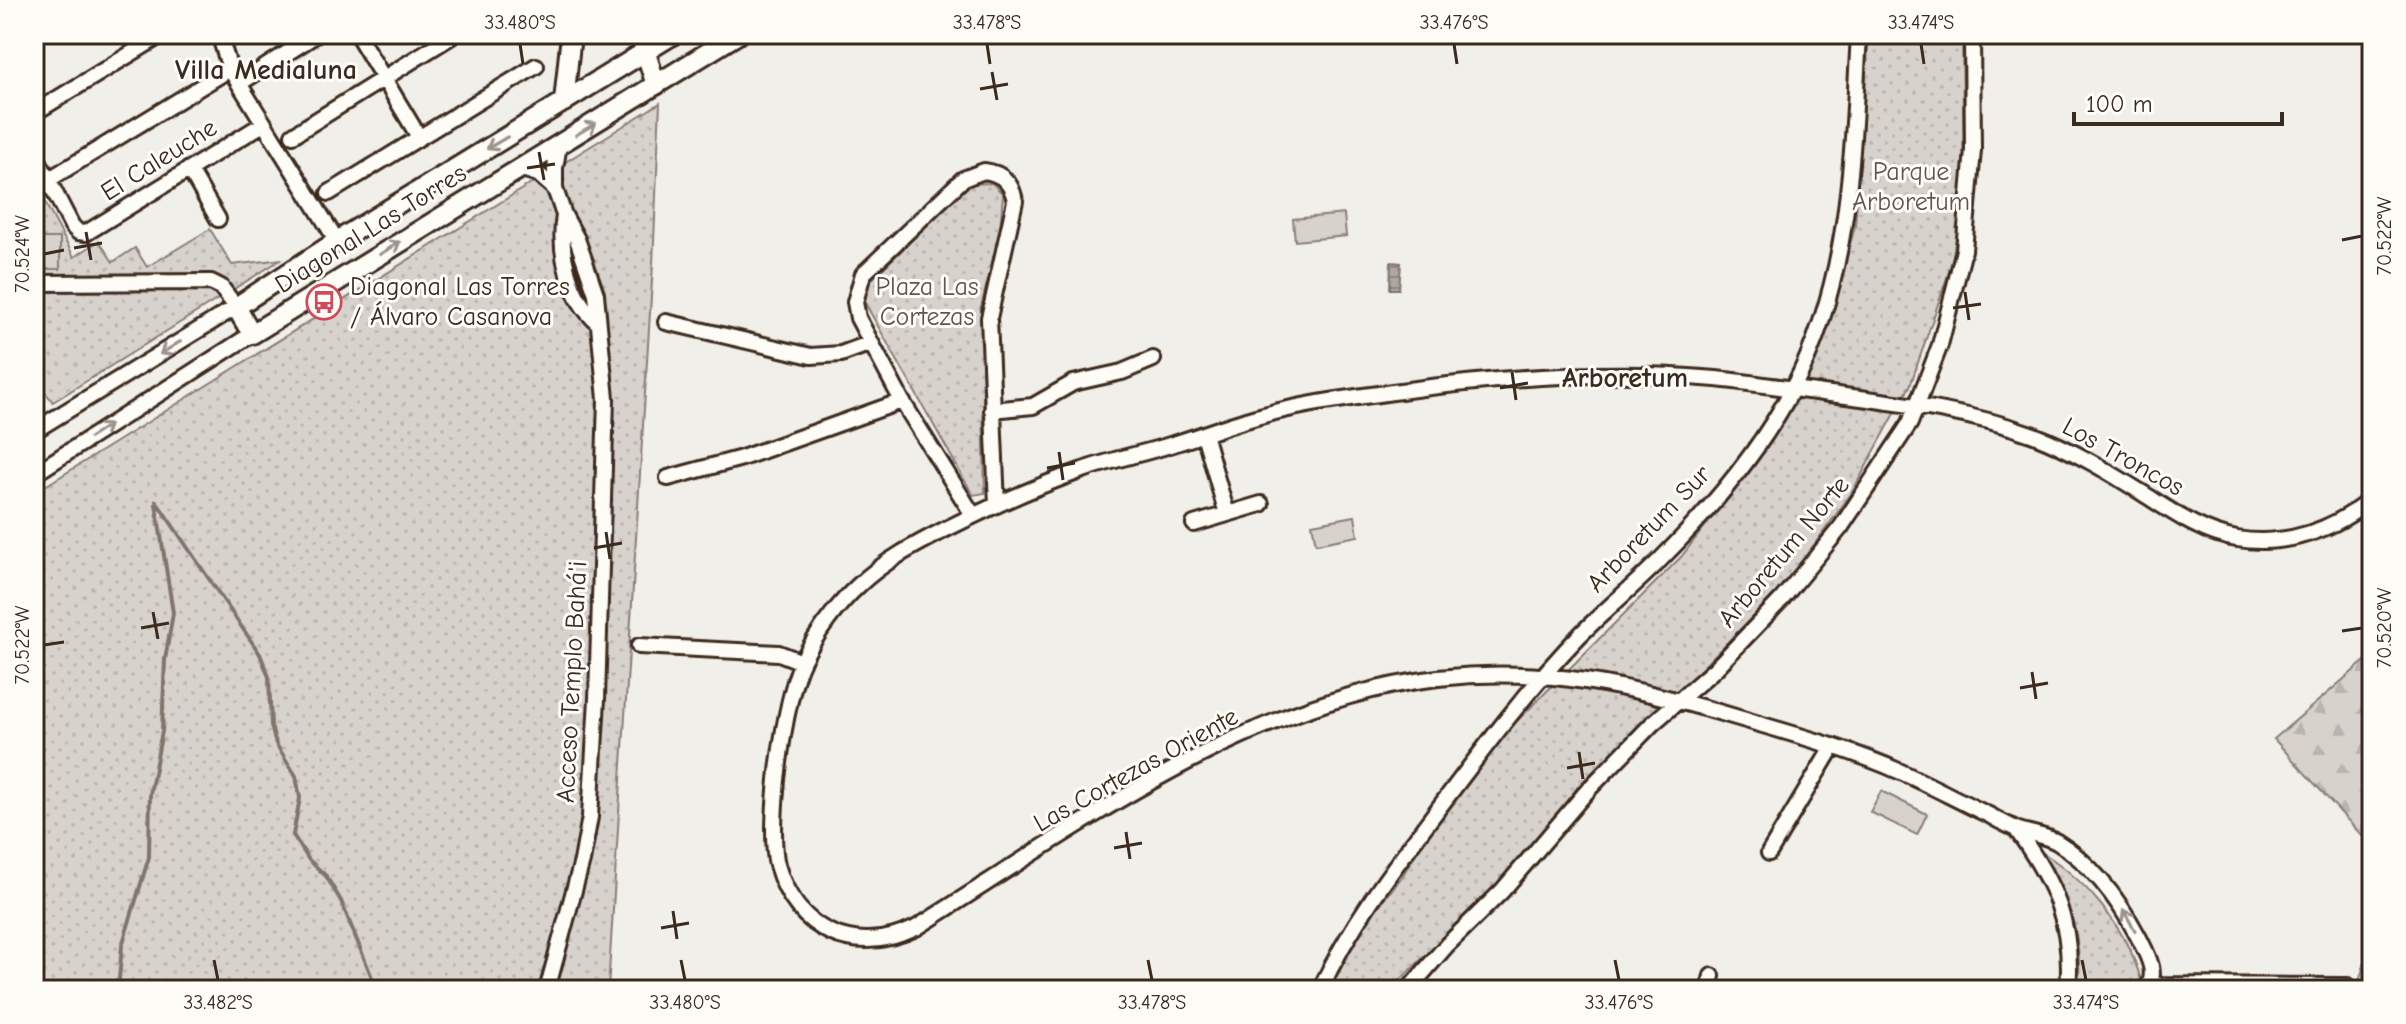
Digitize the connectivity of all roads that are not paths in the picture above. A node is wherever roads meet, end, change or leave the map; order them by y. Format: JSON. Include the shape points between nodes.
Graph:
{"nodes":[{"id":1,"x":39,"y":34,"type":"edge"},
{"id":2,"x":163,"y":34,"type":"edge"},
{"id":3,"x":219,"y":34,"type":"edge"},
{"id":4,"x":317,"y":34,"type":"edge"},
{"id":5,"x":357,"y":34,"type":"edge"},
{"id":6,"x":455,"y":34,"type":"edge"},
{"id":7,"x":571,"y":34,"type":"edge"},
{"id":8,"x":674,"y":34,"type":"edge"},
{"id":9,"x":738,"y":34,"type":"edge"},
{"id":10,"x":1859,"y":34,"type":"edge"},
{"id":11,"x":1972,"y":34,"type":"edge"},
{"id":12,"x":34,"y":37,"type":"edge"},
{"id":13,"x":643,"y":43,"type":"edge"},
{"id":14,"x":536,"y":66,"type":"dead end"},
{"id":15,"x":230,"y":69,"type":"junction"},
{"id":16,"x":384,"y":78,"type":"junction"},
{"id":17,"x":240,"y":83,"type":"junction"},
{"id":18,"x":656,"y":85,"type":"junction"},
{"id":19,"x":564,"y":102,"type":"junction"},
{"id":20,"x":34,"y":113,"type":"edge"},
{"id":21,"x":263,"y":124,"type":"junction"},
{"id":22,"x":293,"y":135,"type":"dead end"},
{"id":23,"x":419,"y":137,"type":"junction"},
{"id":24,"x":559,"y":145,"type":"junction"},
{"id":25,"x":34,"y":152,"type":"edge"},
{"id":26,"x":519,"y":168,"type":"junction"},
{"id":27,"x":189,"y":169,"type":"junction"},
{"id":28,"x":48,"y":180,"type":"junction"},
{"id":29,"x":555,"y":189,"type":"junction"},
{"id":30,"x":329,"y":193,"type":"dead end"},
{"id":31,"x":218,"y":219,"type":"dead end"},
{"id":32,"x":337,"y":241,"type":"junction"},
{"id":33,"x":34,"y":283,"type":"edge"},
{"id":34,"x":236,"y":307,"type":"junction"},
{"id":35,"x":666,"y":322,"type":"dead end"},
{"id":36,"x":252,"y":334,"type":"junction"},
{"id":37,"x":871,"y":343,"type":"junction"},
{"id":38,"x":1153,"y":359,"type":"dead end"},
{"id":39,"x":1793,"y":389,"type":"junction"},
{"id":40,"x":902,"y":401,"type":"junction"},
{"id":41,"x":1916,"y":405,"type":"junction"},
{"id":42,"x":992,"y":410,"type":"junction"},
{"id":43,"x":34,"y":431,"type":"edge"},
{"id":44,"x":1204,"y":434,"type":"junction"},
{"id":45,"x":34,"y":474,"type":"edge"},
{"id":46,"x":668,"y":478,"type":"dead end"},
{"id":47,"x":2372,"y":498,"type":"edge"},
{"id":48,"x":1261,"y":504,"type":"dead end"},
{"id":49,"x":997,"y":505,"type":"junction"},
{"id":50,"x":1227,"y":514,"type":"junction"},
{"id":51,"x":973,"y":515,"type":"junction"},
{"id":52,"x":1194,"y":524,"type":"dead end"},
{"id":53,"x":639,"y":646,"type":"dead end"},
{"id":54,"x":802,"y":662,"type":"junction"},
{"id":55,"x":1543,"y":674,"type":"junction"},
{"id":56,"x":1680,"y":701,"type":"junction"},
{"id":57,"x":1833,"y":746,"type":"junction"},
{"id":58,"x":2016,"y":829,"type":"junction"},
{"id":59,"x":1769,"y":853,"type":"dead end"},
{"id":60,"x":788,"y":890,"type":"joint"},
{"id":61,"x":2348,"y":986,"type":"dead end"},
{"id":62,"x":2147,"y":988,"type":"edge"},
{"id":63,"x":547,"y":990,"type":"edge"},
{"id":64,"x":1320,"y":990,"type":"edge"},
{"id":65,"x":1408,"y":990,"type":"edge"},
{"id":66,"x":2068,"y":990,"type":"edge"}],
"edges":[{"from":1,"to":12,"type":"street"},
{"from":2,"to":20,"type":"street"},
{"from":3,"to":15,"type":"street"},
{"from":4,"to":17,"type":"street"},
{"from":5,"to":16,"type":"street"},
{"from":6,"to":16,"type":"street"},
{"from":7,"to":19,"type":"main road"},
{"from":8,"to":13,"type":"main road","name":"Diagonal Las Torres"},
{"from":9,"to":18,"type":"main road","name":"Diagonal Las Torres"},
{"from":10,"to":39,"type":"street","name":"Arboretum Sur","via":[[1845,222],[1825,309]]},
{"from":11,"to":41,"type":"street","name":"Arboretum Norte","via":[[1973,161],[1964,250],[1940,345]]},
{"from":13,"to":18,"type":"main road"},
{"from":13,"to":19,"type":"main road","name":"Diagonal Las Torres"},
{"from":14,"to":23,"type":"street"},
{"from":15,"to":17,"type":"street"},
{"from":15,"to":28,"type":"street"},
{"from":16,"to":22,"type":"street"},
{"from":16,"to":23,"type":"street"},
{"from":17,"to":21,"type":"street"},
{"from":24,"to":18,"type":"main road","name":"Diagonal Las Torres","one_way":true},
{"from":19,"to":32,"type":"main road","name":"Diagonal Las Torres","one_way":true},
{"from":21,"to":27,"type":"street","name":"El Caleuche"},
{"from":21,"to":32,"type":"street"},
{"from":23,"to":30,"type":"street"},
{"from":24,"to":26,"type":"main road","name":"Diagonal Las Torres"},
{"from":24,"to":29,"type":"street","name":"Acceso Templo Bahá'i"},
{"from":25,"to":28,"type":"street"},
{"from":26,"to":29,"type":"street","via":[[538,174]]},
{"from":36,"to":26,"type":"main road","name":"Diagonal Las Torres","one_way":true},
{"from":27,"to":28,"type":"street","name":"El Caleuche","via":[[86,233],[78,232]]},
{"from":27,"to":31,"type":"street"},
{"from":29,"to":63,"type":"street","name":"Acceso Templo Bahá'i","via":[[593,285],[607,424],[592,793],[582,861]]},
{"from":32,"to":34,"type":"main road","name":"Diagonal Las Torres"},
{"from":33,"to":34,"type":"street","via":[[211,282]]},
{"from":34,"to":36,"type":"main road"},
{"from":34,"to":43,"type":"street","name":"Diagonal Las Torres","one_way":true},
{"from":35,"to":37,"type":"street","via":[[811,356],[841,354]]},
{"from":45,"to":36,"type":"street","name":"Diagonal Las Torres","one_way":true},
{"from":37,"to":40,"type":"street"},
{"from":37,"to":42,"type":"street","via":[[856,310],[863,274],[963,179],[984,171],[999,175],[1015,201],[989,318]]},
{"from":38,"to":42,"type":"street","via":[[1073,383],[1033,406]]},
{"from":39,"to":41,"type":"street","name":"Los Troncos"},
{"from":39,"to":44,"type":"street","name":"Los Troncos","via":[[1713,379],[1608,376],[1489,381],[1316,404]]},
{"from":39,"to":55,"type":"street","name":"Arboretum Sur","via":[[1702,515]]},
{"from":40,"to":46,"type":"street","via":[[742,458]]},
{"from":40,"to":51,"type":"street"},
{"from":41,"to":47,"type":"street","name":"Los Troncos","via":[[2005,426],[2070,450],[2197,527],[2232,538],[2268,541],[2304,535],[2338,522]]},
{"from":41,"to":56,"type":"street","name":"Arboretum Norte","via":[[1867,491],[1814,563],[1750,635]]},
{"from":42,"to":49,"type":"street"},
{"from":44,"to":49,"type":"street","name":"Los Troncos","via":[[1083,470]]},
{"from":44,"to":50,"type":"street"},
{"from":48,"to":50,"type":"street"},
{"from":49,"to":51,"type":"street","name":"Los Troncos"},
{"from":50,"to":52,"type":"street"},
{"from":51,"to":54,"type":"street","name":"Los Troncos","via":[[896,556],[856,587]]},
{"from":53,"to":54,"type":"street","via":[[779,653]]},
{"from":54,"to":60,"type":"street","name":"Los Troncos","via":[[785,720],[773,826],[778,868]]},
{"from":55,"to":56,"type":"street","name":"Las Cortezas Oriente"},
{"from":55,"to":60,"type":"street","name":"Las Cortezas Oriente","via":[[1472,675],[1402,684],[1334,700],[1269,724],[1116,803],[894,939],[858,941],[833,934],[812,920]]},
{"from":55,"to":64,"type":"street","name":"Arboretum Sur","via":[[1373,895]]},
{"from":56,"to":57,"type":"street","name":"Las Cortezas Oriente"},
{"from":56,"to":65,"type":"street","name":"Arboretum Norte","via":[[1588,790]]},
{"from":57,"to":58,"type":"street","name":"Las Cortezas Oriente","via":[[1901,772]]},
{"from":57,"to":59,"type":"street"},
{"from":62,"to":58,"type":"street","name":"Las Cortezas Oriente","one_way":true,"via":[[2153,973],[2143,946],[2110,889],[2055,841]]},
{"from":58,"to":66,"type":"street","via":[[2057,897],[2068,944]]},
{"from":61,"to":62,"type":"street"}]}
